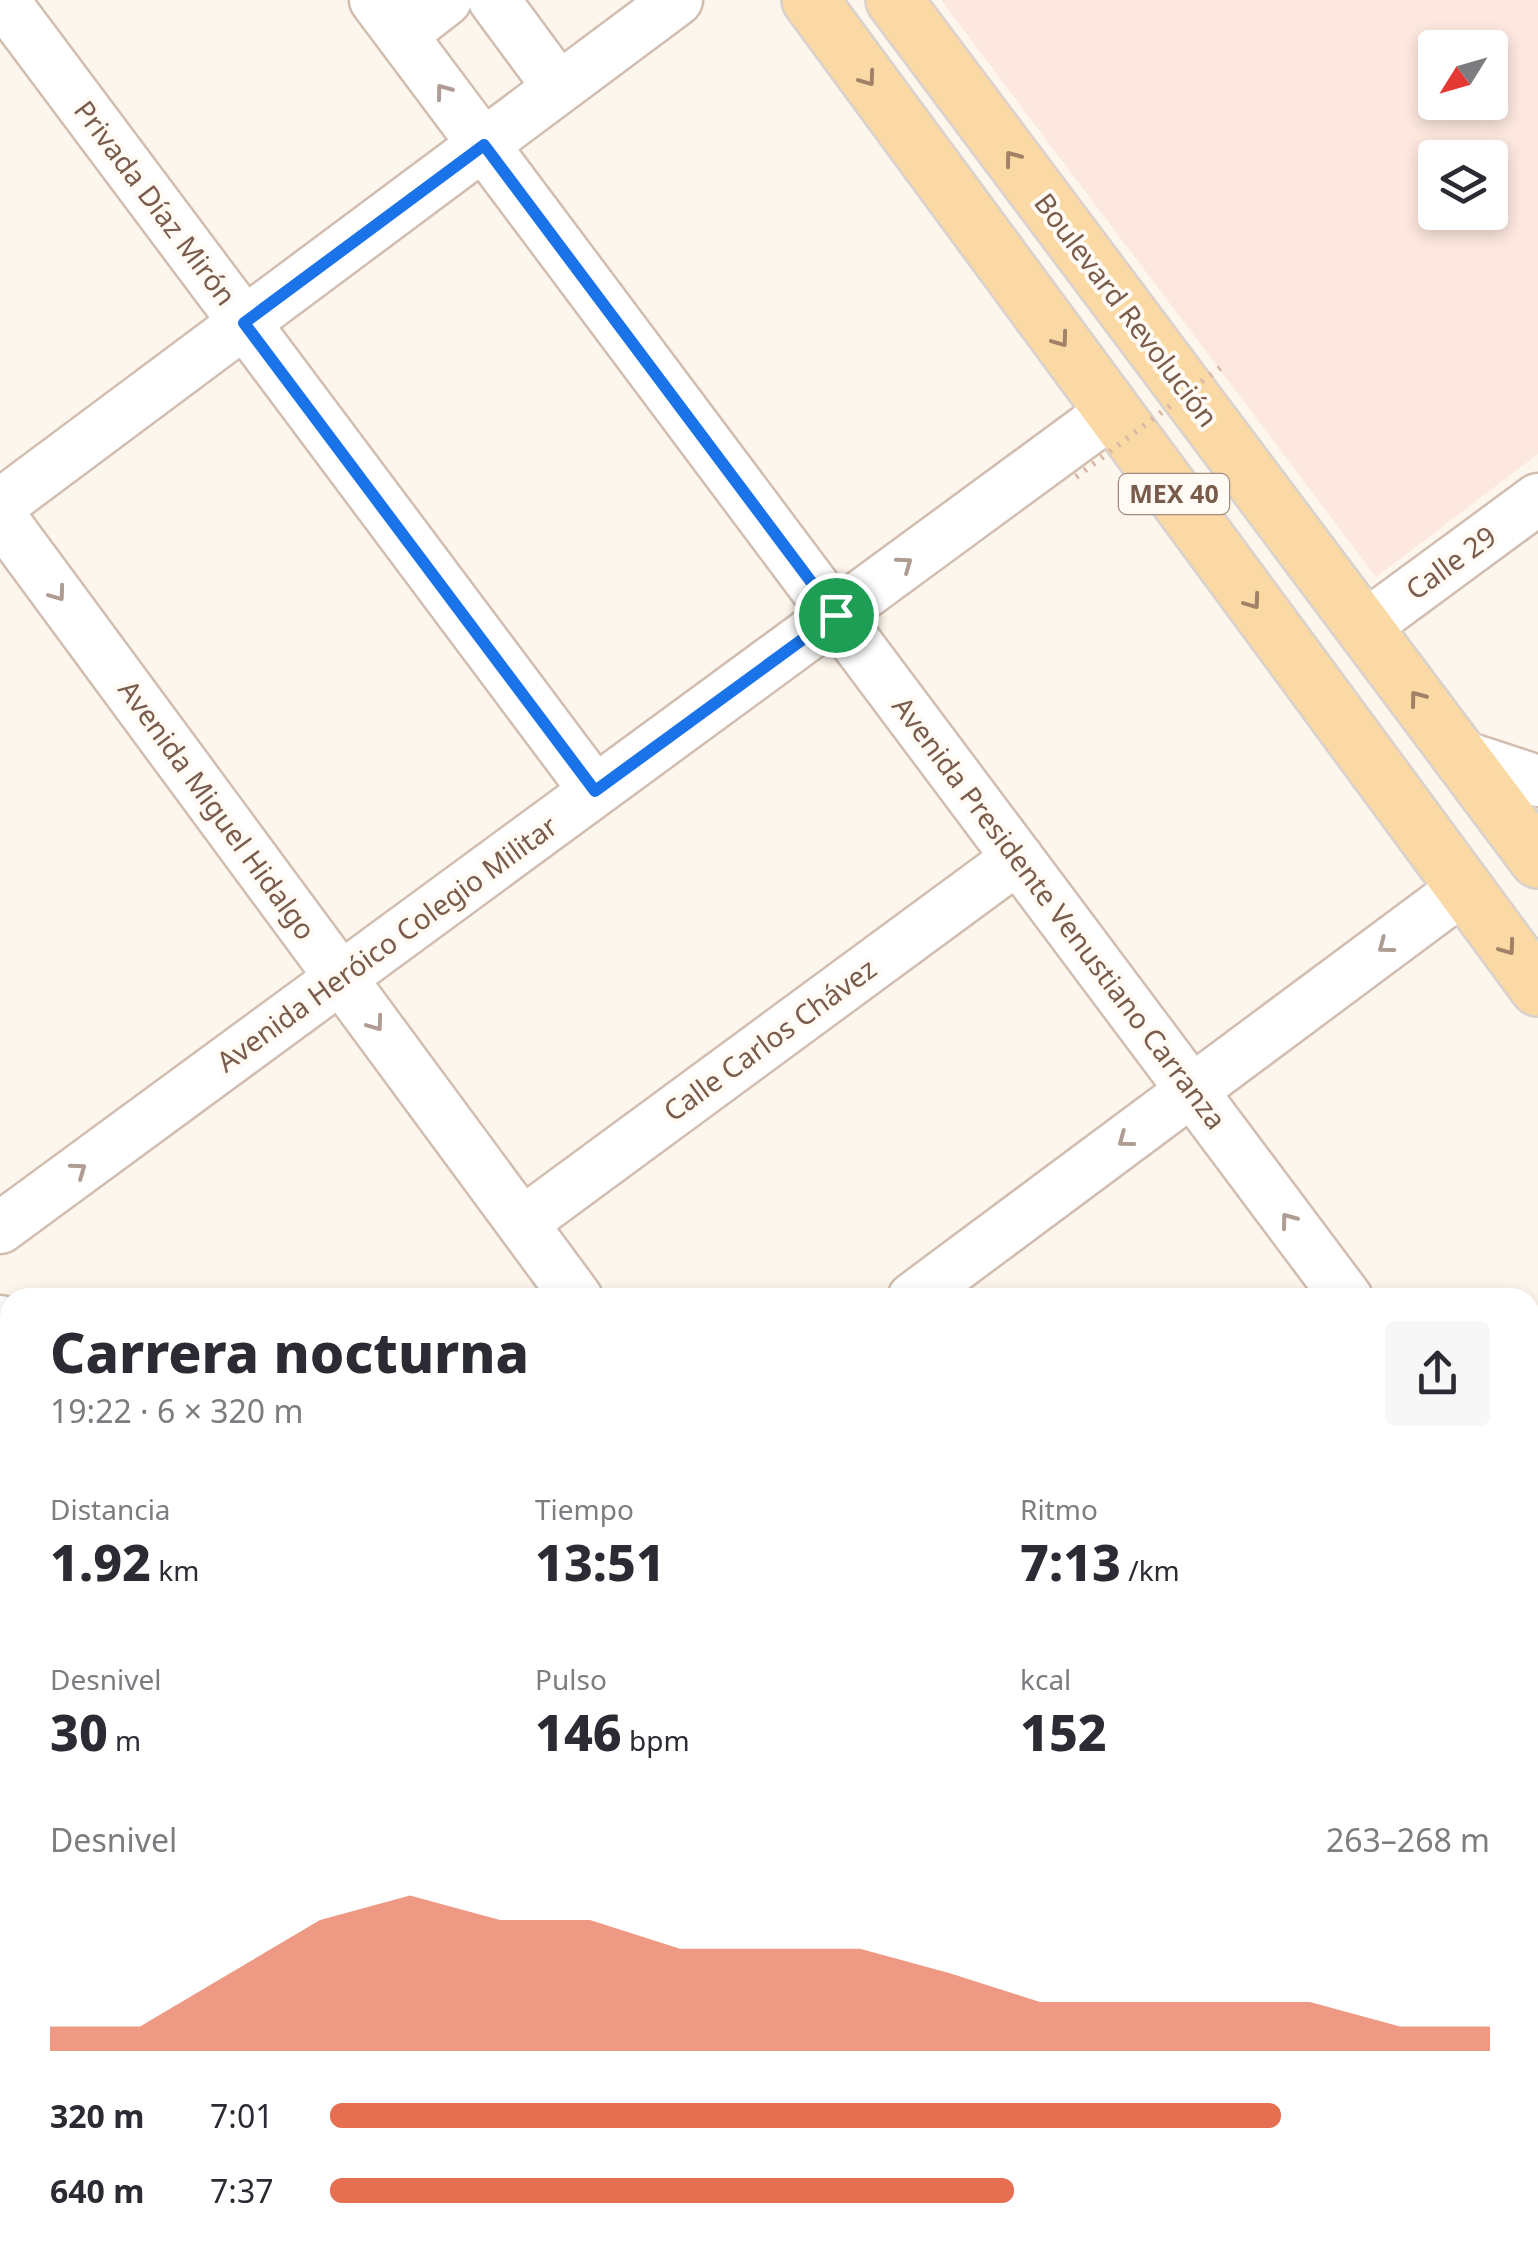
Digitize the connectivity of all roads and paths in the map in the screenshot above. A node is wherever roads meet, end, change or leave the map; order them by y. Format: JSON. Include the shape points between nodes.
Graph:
{"nodes":[{"id":1,"x":2,"y":0,"type":"edge"},
{"id":2,"x":446,"y":0,"type":"edge"},
{"id":3,"x":494,"y":0,"type":"edge"},
{"id":4,"x":677,"y":0,"type":"edge"},
{"id":5,"x":810,"y":0,"type":"edge"},
{"id":6,"x":894,"y":0,"type":"edge"},
{"id":7,"x":388,"y":17,"type":"edge"},
{"id":8,"x":560,"y":88,"type":"junction"},
{"id":9,"x":484,"y":145,"type":"junction"},
{"id":10,"x":244,"y":323,"type":"junction"},
{"id":11,"x":1224,"y":365,"type":"dead end"},
{"id":12,"x":1113,"y":411,"type":"junction"},
{"id":13,"x":1076,"y":477,"type":"dead end"},
{"id":14,"x":1538,"y":499,"type":"edge"},
{"id":15,"x":0,"y":505,"type":"edge"},
{"id":16,"x":0,"y":516,"type":"edge"},
{"id":17,"x":836,"y":615,"type":"junction"},
{"id":18,"x":1364,"y":628,"type":"junction"},
{"id":19,"x":1459,"y":754,"type":"junction"},
{"id":20,"x":1538,"y":781,"type":"edge"},
{"id":21,"x":595,"y":791,"type":"junction"},
{"id":22,"x":1018,"y":858,"type":"junction"},
{"id":23,"x":1538,"y":860,"type":"edge"},
{"id":24,"x":1464,"y":888,"type":"junction"},
{"id":25,"x":341,"y":978,"type":"junction"},
{"id":26,"x":1538,"y":988,"type":"edge"},
{"id":27,"x":1192,"y":1090,"type":"junction"},
{"id":28,"x":522,"y":1223,"type":"junction"},
{"id":29,"x":0,"y":1228,"type":"edge"},
{"id":30,"x":570,"y":1288,"type":"edge"},
{"id":31,"x":926,"y":1288,"type":"edge"},
{"id":32,"x":1340,"y":1288,"type":"edge"},
{"id":33,"x":0,"y":1320,"type":"edge"},
{"id":34,"x":0,"y":1337,"type":"edge"}],
"edges":[{"from":1,"to":10,"type":"street","name":"Privada Díaz Mirón"},
{"from":2,"to":7,"type":"street"},
{"from":3,"to":8,"type":"street"},
{"from":4,"to":8,"type":"street"},
{"from":5,"to":12,"type":"main road","number":"MEX 40","one_way":true},
{"from":18,"to":6,"type":"main road","name":"Boulevard Revolución","number":"MEX 40","one_way":true},
{"from":9,"to":7,"type":"street","name":"Avenida Presidente Venustiano Carranza","one_way":true},
{"from":8,"to":9,"type":"street"},
{"from":9,"to":10,"type":"street"},
{"from":9,"to":17,"type":"street","name":"Avenida Presidente Venustiano Carranza"},
{"from":10,"to":15,"type":"street"},
{"from":10,"to":21,"type":"street","name":"Privada Díaz Mirón"},
{"from":11,"to":13,"type":"path","bridge":true},
{"from":17,"to":12,"type":"street","name":"Avenida Heróico Colegio Militar","one_way":true},
{"from":12,"to":24,"type":"main road","number":"MEX 40","one_way":true},
{"from":14,"to":18,"type":"street","name":"Calle 29"},
{"from":16,"to":25,"type":"street","name":"Avenida Miguel Hidalgo","one_way":true},
{"from":17,"to":21,"type":"street","name":"Avenida Heróico Colegio Militar"},
{"from":17,"to":22,"type":"street","name":"Avenida Presidente Venustiano Carranza"},
{"from":19,"to":18,"type":"main road","name":"Boulevard Revolución","number":"MEX 40","one_way":true},
{"from":19,"to":20,"type":"street"},
{"from":19,"to":23,"type":"main road","name":"Boulevard Revolución","number":"MEX 40"},
{"from":21,"to":25,"type":"street","name":"Avenida Heróico Colegio Militar"},
{"from":22,"to":27,"type":"street","name":"Avenida Presidente Venustiano Carranza"},
{"from":22,"to":28,"type":"street","name":"Calle Carlos Chávez"},
{"from":24,"to":26,"type":"main road","number":"MEX 40","one_way":true},
{"from":24,"to":27,"type":"street","one_way":true},
{"from":25,"to":28,"type":"street","name":"Avenida Miguel Hidalgo","one_way":true},
{"from":29,"to":25,"type":"street","name":"Avenida Heróico Colegio Militar","one_way":true},
{"from":27,"to":31,"type":"street","one_way":true},
{"from":32,"to":27,"type":"street","name":"Avenida Presidente Venustiano Carranza","one_way":true},
{"from":28,"to":30,"type":"street","name":"Avenida Miguel Hidalgo"},
{"from":33,"to":34,"type":"street"}]}
